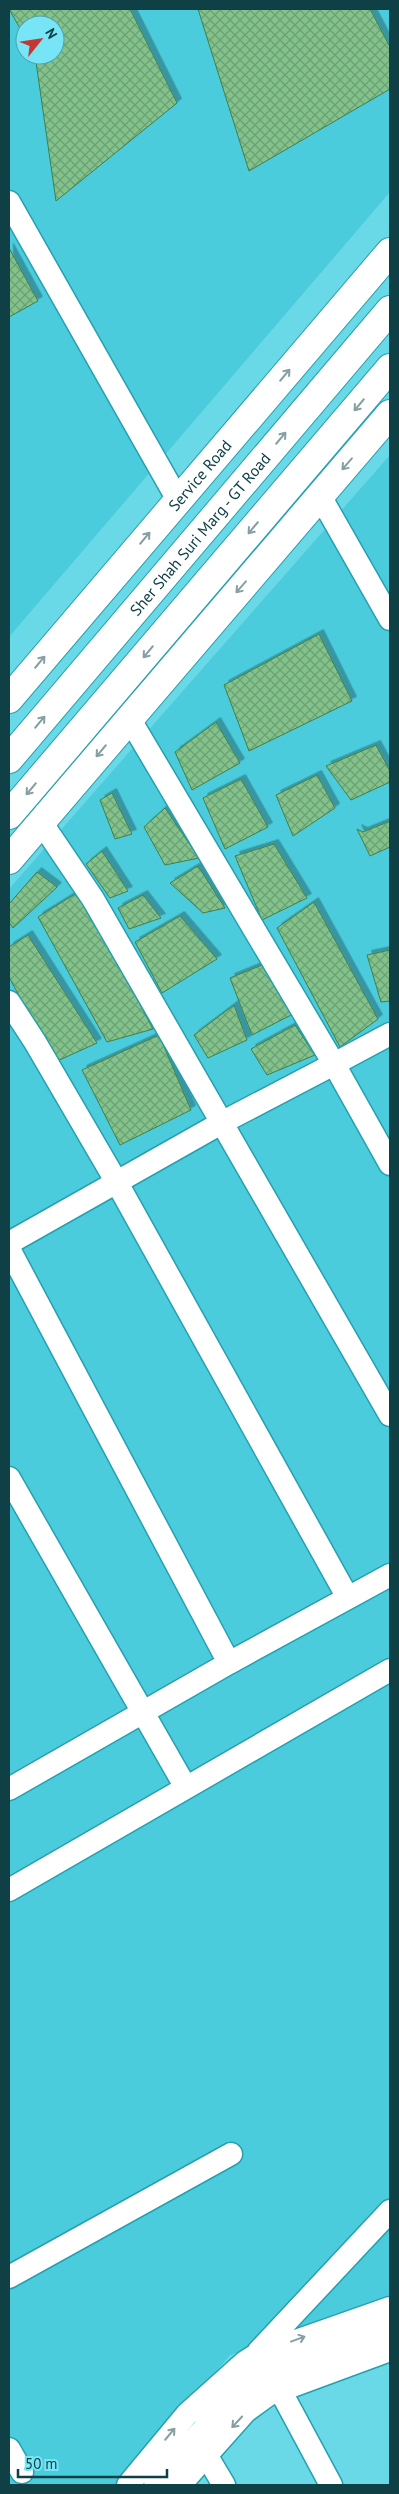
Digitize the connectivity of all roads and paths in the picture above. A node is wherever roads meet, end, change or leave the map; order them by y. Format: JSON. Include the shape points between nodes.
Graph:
{"nodes":[{"id":1,"x":9,"y":202,"type":"edge"},
{"id":2,"x":390,"y":252,"type":"edge"},
{"id":3,"x":390,"y":310,"type":"edge"},
{"id":4,"x":390,"y":368,"type":"edge"},
{"id":5,"x":390,"y":414,"type":"edge"},
{"id":6,"x":320,"y":496,"type":"junction"},
{"id":7,"x":178,"y":500,"type":"junction"},
{"id":8,"x":390,"y":618,"type":"edge"},
{"id":9,"x":9,"y":699,"type":"edge"},
{"id":10,"x":128,"y":718,"type":"junction"},
{"id":11,"x":9,"y":759,"type":"edge"},
{"id":12,"x":9,"y":815,"type":"edge"},
{"id":13,"x":41,"y":822,"type":"junction"},
{"id":14,"x":9,"y":860,"type":"edge"},
{"id":15,"x":9,"y":1002,"type":"edge"},
{"id":16,"x":390,"y":1034,"type":"edge"},
{"id":17,"x":334,"y":1064,"type":"junction"},
{"id":18,"x":223,"y":1122,"type":"junction"},
{"id":19,"x":390,"y":1164,"type":"edge"},
{"id":20,"x":116,"y":1181,"type":"junction"},
{"id":21,"x":9,"y":1244,"type":"edge"},
{"id":22,"x":9,"y":1249,"type":"edge"},
{"id":23,"x":390,"y":1415,"type":"edge"},
{"id":24,"x":9,"y":1478,"type":"edge"},
{"id":25,"x":390,"y":1575,"type":"edge"},
{"id":26,"x":348,"y":1598,"type":"junction"},
{"id":27,"x":229,"y":1663,"type":"junction"},
{"id":28,"x":390,"y":1670,"type":"edge"},
{"id":29,"x":142,"y":1714,"type":"junction"},
{"id":30,"x":185,"y":1786,"type":"junction"},
{"id":31,"x":9,"y":1789,"type":"edge"},
{"id":32,"x":9,"y":1890,"type":"edge"},
{"id":33,"x":231,"y":2154,"type":"dead end"},
{"id":34,"x":390,"y":2211,"type":"edge"},
{"id":35,"x":9,"y":2277,"type":"edge"},
{"id":36,"x":390,"y":2308,"type":"edge"},
{"id":37,"x":390,"y":2329,"type":"edge"},
{"id":38,"x":390,"y":2350,"type":"edge"},
{"id":39,"x":261,"y":2376,"type":"junction"},
{"id":40,"x":201,"y":2446,"type":"junction"},
{"id":41,"x":9,"y":2449,"type":"edge"},
{"id":42,"x":22,"y":2472,"type":"dead end"},
{"id":43,"x":128,"y":2485,"type":"edge"},
{"id":44,"x":155,"y":2485,"type":"edge"},
{"id":45,"x":180,"y":2485,"type":"edge"},
{"id":46,"x":224,"y":2485,"type":"edge"},
{"id":47,"x":331,"y":2485,"type":"edge"}],
"edges":[{"from":1,"to":7,"type":"street"},
{"from":7,"to":2,"type":"main road","name":"Service Road","one_way":true},
{"from":11,"to":3,"type":"main road","name":"Sher Shah Suri Marg - GT Road","one_way":true},
{"from":4,"to":12,"type":"main road","one_way":true},
{"from":5,"to":6,"type":"main road","one_way":true},
{"from":6,"to":8,"type":"street"},
{"from":6,"to":10,"type":"main road","one_way":true},
{"from":9,"to":7,"type":"main road","name":"Service Road","one_way":true},
{"from":10,"to":13,"type":"main road","one_way":true},
{"from":10,"to":17,"type":"street"},
{"from":13,"to":14,"type":"main road"},
{"from":13,"to":18,"type":"street","via":[[93,899]]},
{"from":15,"to":20,"type":"street"},
{"from":16,"to":17,"type":"street"},
{"from":17,"to":18,"type":"street"},
{"from":17,"to":19,"type":"street"},
{"from":18,"to":20,"type":"street"},
{"from":18,"to":23,"type":"street"},
{"from":20,"to":21,"type":"street"},
{"from":20,"to":26,"type":"street"},
{"from":22,"to":27,"type":"street"},
{"from":24,"to":29,"type":"street"},
{"from":25,"to":26,"type":"street"},
{"from":26,"to":27,"type":"street"},
{"from":27,"to":29,"type":"street"},
{"from":28,"to":30,"type":"street"},
{"from":29,"to":30,"type":"street"},
{"from":29,"to":31,"type":"street"},
{"from":30,"to":32,"type":"street"},
{"from":33,"to":35,"type":"street"},
{"from":34,"to":39,"type":"street"},
{"from":39,"to":36,"type":"street","one_way":true},
{"from":37,"to":39,"type":"street"},
{"from":38,"to":39,"type":"street"},
{"from":39,"to":40,"type":"street","via":[[246,2411]]},
{"from":43,"to":39,"type":"street","one_way":true,"via":[[187,2414]]},
{"from":39,"to":47,"type":"street"},
{"from":40,"to":44,"type":"street"},
{"from":40,"to":45,"type":"street"},
{"from":40,"to":46,"type":"street"},
{"from":41,"to":42,"type":"street"}]}
